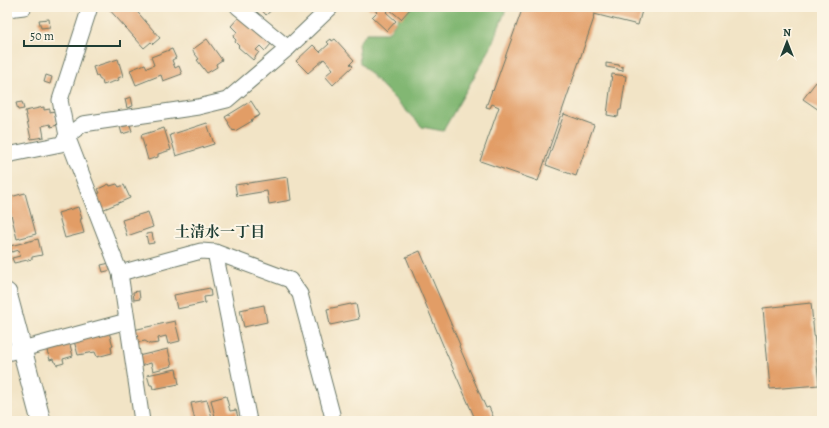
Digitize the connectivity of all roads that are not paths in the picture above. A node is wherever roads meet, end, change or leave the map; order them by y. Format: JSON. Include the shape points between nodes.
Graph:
{"nodes":[{"id":1,"x":24,"y":7,"type":"edge"},
{"id":2,"x":90,"y":7,"type":"edge"},
{"id":3,"x":238,"y":7,"type":"edge"},
{"id":4,"x":331,"y":7,"type":"edge"},
{"id":5,"x":7,"y":9,"type":"edge"},
{"id":6,"x":288,"y":48,"type":"junction"},
{"id":7,"x":67,"y":136,"type":"junction"},
{"id":8,"x":7,"y":155,"type":"edge"},
{"id":9,"x":215,"y":252,"type":"junction"},
{"id":10,"x":120,"y":273,"type":"junction"},
{"id":11,"x":7,"y":293,"type":"edge"},
{"id":12,"x":127,"y":320,"type":"junction"},
{"id":13,"x":14,"y":351,"type":"edge"},
{"id":14,"x":41,"y":421,"type":"edge"},
{"id":15,"x":142,"y":421,"type":"edge"},
{"id":16,"x":249,"y":421,"type":"edge"},
{"id":17,"x":332,"y":421,"type":"edge"}],
"edges":[{"from":1,"to":5,"type":"street"},
{"from":2,"to":7,"type":"street","via":[[60,100]]},
{"from":3,"to":6,"type":"street"},
{"from":4,"to":6,"type":"street"},
{"from":6,"to":7,"type":"street","via":[[227,100],[198,107],[83,124]]},
{"from":7,"to":8,"type":"street","via":[[61,144]]},
{"from":7,"to":10,"type":"street"},
{"from":9,"to":10,"type":"street","via":[[201,251]]},
{"from":9,"to":16,"type":"street"},
{"from":9,"to":17,"type":"street","via":[[290,280],[300,294]]},
{"from":10,"to":12,"type":"street"},
{"from":11,"to":13,"type":"street"},
{"from":12,"to":13,"type":"street"},
{"from":12,"to":15,"type":"street"},
{"from":13,"to":14,"type":"street"}]}
